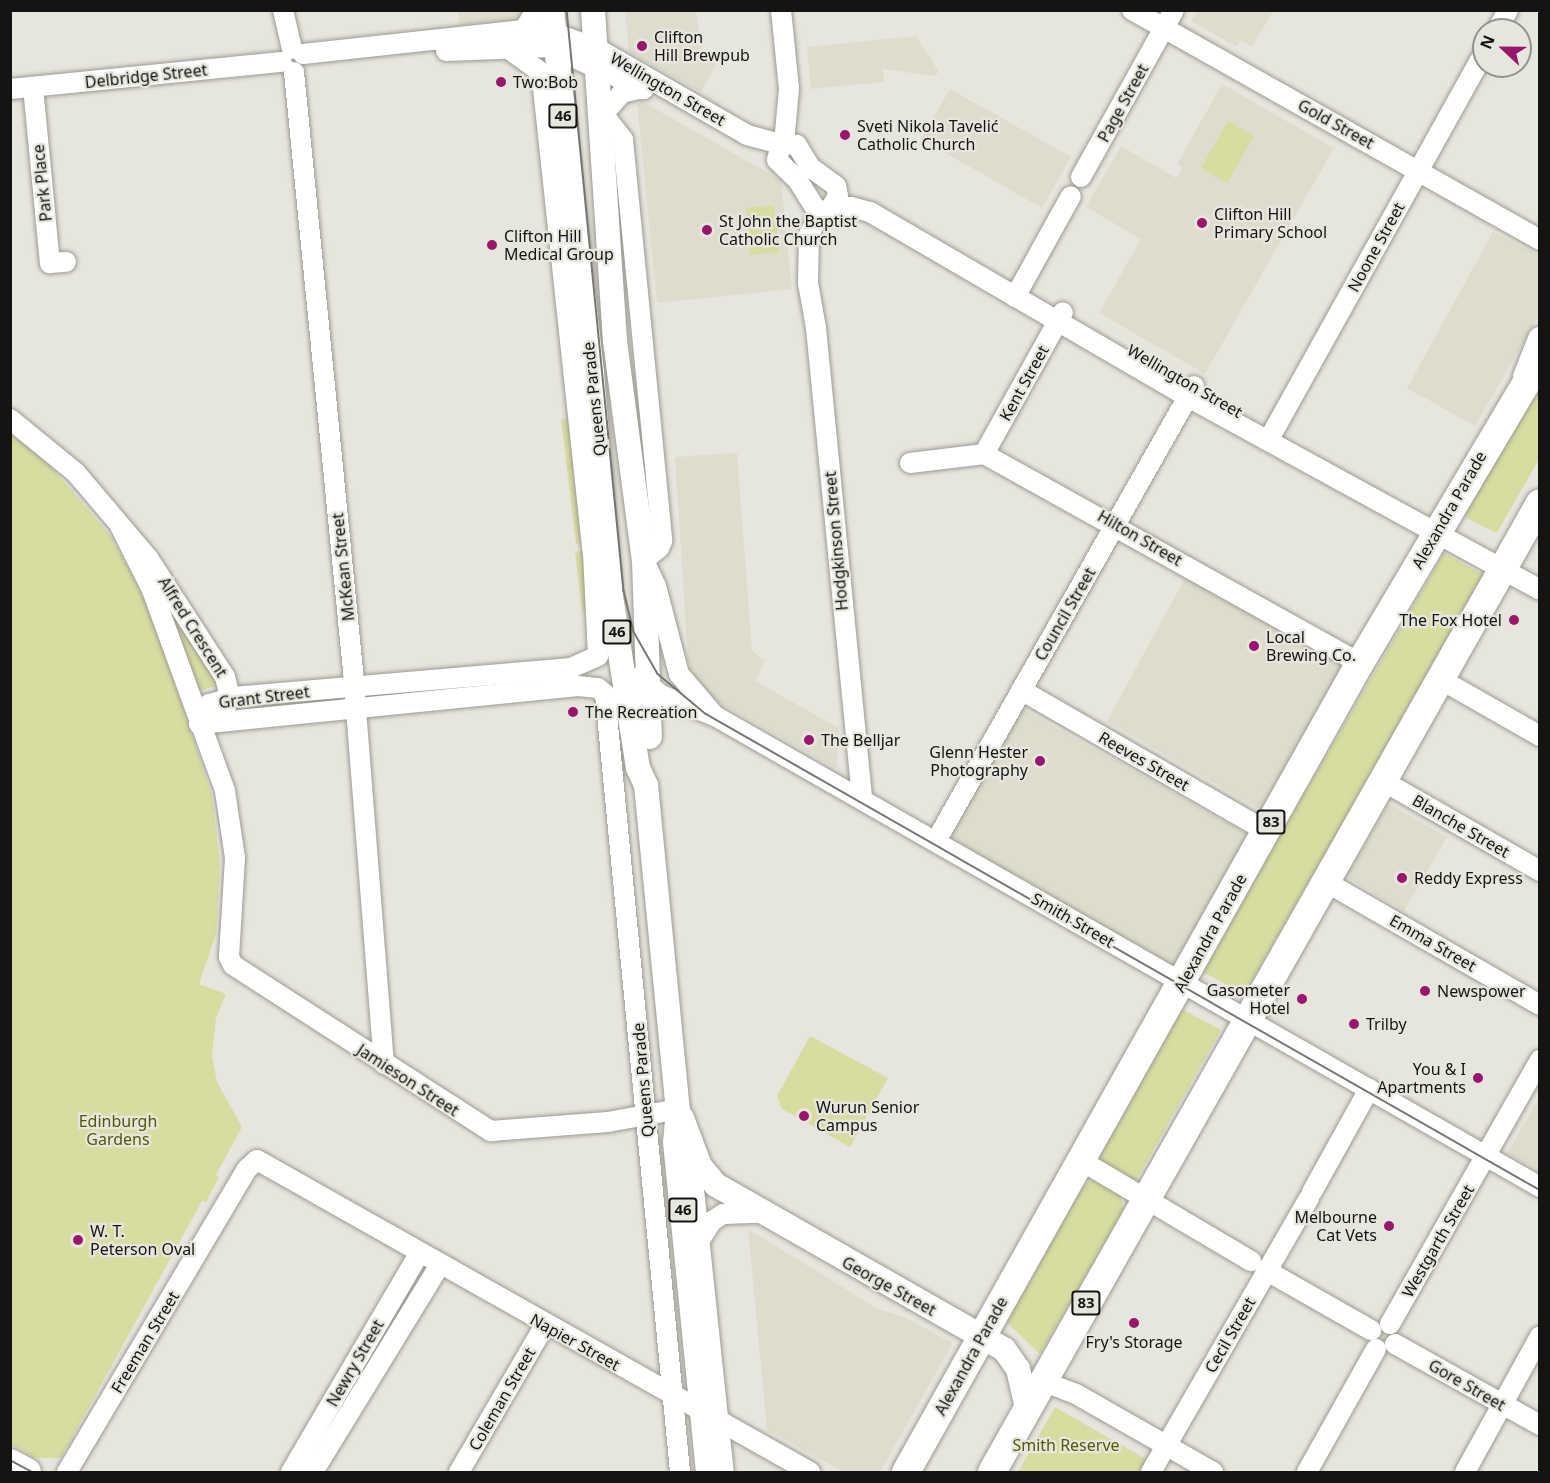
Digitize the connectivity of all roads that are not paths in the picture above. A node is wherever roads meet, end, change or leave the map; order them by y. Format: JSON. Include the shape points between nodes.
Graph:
{"nodes":[{"id":1,"x":283,"y":10,"type":"edge"},
{"id":2,"x":291,"y":10,"type":"edge"},
{"id":3,"x":536,"y":10,"type":"edge"},
{"id":4,"x":593,"y":10,"type":"edge"},
{"id":5,"x":782,"y":10,"type":"edge"},
{"id":6,"x":1132,"y":10,"type":"edge"},
{"id":7,"x":1174,"y":10,"type":"edge"},
{"id":8,"x":1164,"y":28,"type":"junction"},
{"id":9,"x":524,"y":30,"type":"junction"},
{"id":10,"x":554,"y":30,"type":"edge"},
{"id":11,"x":506,"y":47,"type":"junction"},
{"id":12,"x":294,"y":56,"type":"junction"},
{"id":13,"x":597,"y":58,"type":"junction"},
{"id":14,"x":1472,"y":75,"type":"edge"},
{"id":15,"x":33,"y":87,"type":"junction"},
{"id":16,"x":643,"y":88,"type":"junction"},
{"id":17,"x":10,"y":89,"type":"edge"},
{"id":18,"x":789,"y":89,"type":"junction"},
{"id":19,"x":603,"y":114,"type":"junction"},
{"id":20,"x":780,"y":148,"type":"junction"},
{"id":21,"x":801,"y":152,"type":"junction"},
{"id":22,"x":1419,"y":171,"type":"junction"},
{"id":23,"x":1081,"y":177,"type":"dead end"},
{"id":24,"x":831,"y":181,"type":"junction"},
{"id":25,"x":805,"y":194,"type":"junction"},
{"id":26,"x":1071,"y":196,"type":"dead end"},
{"id":27,"x":826,"y":210,"type":"junction"},
{"id":28,"x":1539,"y":240,"type":"edge"},
{"id":29,"x":66,"y":262,"type":"dead end"},
{"id":30,"x":808,"y":283,"type":"junction"},
{"id":31,"x":1018,"y":292,"type":"junction"},
{"id":32,"x":1061,"y":317,"type":"junction"},
{"id":33,"x":1539,"y":339,"type":"edge"},
{"id":34,"x":1539,"y":360,"type":"edge"},
{"id":35,"x":1191,"y":391,"type":"junction"},
{"id":36,"x":1518,"y":396,"type":"junction"},
{"id":37,"x":10,"y":419,"type":"edge"},
{"id":38,"x":1271,"y":436,"type":"junction"},
{"id":39,"x":984,"y":454,"type":"junction"},
{"id":40,"x":909,"y":463,"type":"dead end"},
{"id":41,"x":1539,"y":502,"type":"edge"},
{"id":42,"x":119,"y":524,"type":"junction"},
{"id":43,"x":1116,"y":524,"type":"junction"},
{"id":44,"x":1439,"y":527,"type":"junction"},
{"id":45,"x":644,"y":561,"type":"junction"},
{"id":46,"x":1505,"y":564,"type":"junction"},
{"id":47,"x":1539,"y":577,"type":"edge"},
{"id":48,"x":1539,"y":590,"type":"edge"},
{"id":49,"x":619,"y":643,"type":"junction"},
{"id":50,"x":1360,"y":663,"type":"junction"},
{"id":51,"x":579,"y":666,"type":"junction"},
{"id":52,"x":479,"y":678,"type":"junction"},
{"id":53,"x":1440,"y":679,"type":"junction"},
{"id":54,"x":645,"y":681,"type":"junction"},
{"id":55,"x":581,"y":686,"type":"junction"},
{"id":56,"x":602,"y":690,"type":"joint"},
{"id":57,"x":1021,"y":690,"type":"junction"},
{"id":58,"x":481,"y":697,"type":"junction"},
{"id":59,"x":355,"y":698,"type":"junction"},
{"id":60,"x":227,"y":699,"type":"junction"},
{"id":61,"x":715,"y":716,"type":"junction"},
{"id":62,"x":199,"y":723,"type":"junction"},
{"id":63,"x":222,"y":723,"type":"junction"},
{"id":64,"x":1539,"y":736,"type":"edge"},
{"id":65,"x":222,"y":779,"type":"junction"},
{"id":66,"x":1383,"y":781,"type":"junction"},
{"id":67,"x":646,"y":785,"type":"junction"},
{"id":68,"x":862,"y":799,"type":"junction"},
{"id":69,"x":1266,"y":831,"type":"junction"},
{"id":70,"x":936,"y":842,"type":"junction"},
{"id":71,"x":1539,"y":871,"type":"edge"},
{"id":72,"x":1326,"y":882,"type":"junction"},
{"id":73,"x":230,"y":961,"type":"joint"},
{"id":74,"x":1182,"y":982,"type":"junction"},
{"id":75,"x":1539,"y":1005,"type":"edge"},
{"id":76,"x":1248,"y":1019,"type":"junction"},
{"id":77,"x":1539,"y":1060,"type":"edge"},
{"id":78,"x":384,"y":1064,"type":"junction"},
{"id":79,"x":1369,"y":1089,"type":"junction"},
{"id":80,"x":678,"y":1109,"type":"junction"},
{"id":81,"x":646,"y":1121,"type":"junction"},
{"id":82,"x":681,"y":1133,"type":"junction"},
{"id":83,"x":1486,"y":1156,"type":"junction"},
{"id":84,"x":1080,"y":1160,"type":"junction"},
{"id":85,"x":256,"y":1166,"type":"joint"},
{"id":86,"x":1539,"y":1187,"type":"edge"},
{"id":87,"x":720,"y":1188,"type":"junction"},
{"id":88,"x":1145,"y":1199,"type":"junction"},
{"id":89,"x":696,"y":1204,"type":"junction"},
{"id":90,"x":759,"y":1213,"type":"junction"},
{"id":91,"x":694,"y":1242,"type":"junction"},
{"id":92,"x":419,"y":1254,"type":"junction"},
{"id":93,"x":439,"y":1266,"type":"junction"},
{"id":94,"x":1259,"y":1266,"type":"junction"},
{"id":95,"x":1390,"y":1324,"type":"junction"},
{"id":96,"x":545,"y":1325,"type":"junction"},
{"id":97,"x":1539,"y":1336,"type":"edge"},
{"id":98,"x":982,"y":1337,"type":"junction"},
{"id":99,"x":1373,"y":1340,"type":"junction"},
{"id":100,"x":1395,"y":1344,"type":"junction"},
{"id":101,"x":1042,"y":1382,"type":"junction"},
{"id":102,"x":672,"y":1393,"type":"junction"},
{"id":103,"x":1503,"y":1405,"type":"junction"},
{"id":104,"x":1027,"y":1407,"type":"junction"},
{"id":105,"x":711,"y":1416,"type":"junction"},
{"id":106,"x":1539,"y":1425,"type":"edge"},
{"id":107,"x":1165,"y":1447,"type":"junction"},
{"id":108,"x":10,"y":1463,"type":"edge"},
{"id":109,"x":27,"y":1473,"type":"edge"},
{"id":110,"x":67,"y":1473,"type":"edge"},
{"id":111,"x":291,"y":1473,"type":"edge"},
{"id":112,"x":313,"y":1473,"type":"edge"},
{"id":113,"x":459,"y":1473,"type":"edge"},
{"id":114,"x":680,"y":1473,"type":"edge"},
{"id":115,"x":708,"y":1473,"type":"edge"},
{"id":116,"x":724,"y":1473,"type":"edge"},
{"id":117,"x":810,"y":1473,"type":"edge"},
{"id":118,"x":906,"y":1473,"type":"edge"},
{"id":119,"x":992,"y":1473,"type":"edge"},
{"id":120,"x":1151,"y":1473,"type":"edge"},
{"id":121,"x":1212,"y":1473,"type":"edge"},
{"id":122,"x":1307,"y":1473,"type":"edge"},
{"id":123,"x":1465,"y":1473,"type":"edge"}],
"edges":[{"from":1,"to":12,"type":"street","name":"McKean Street"},
{"from":2,"to":12,"type":"street","name":"McKean Street"},
{"from":3,"to":9,"type":"street"},
{"from":4,"to":13,"type":"main road","name":"Queens Parade","number":"46"},
{"from":5,"to":18,"type":"street"},
{"from":6,"to":8,"type":"street","name":"Gold Street"},
{"from":7,"to":8,"type":"street","name":"Page Street"},
{"from":8,"to":22,"type":"street","name":"Gold Street"},
{"from":8,"to":23,"type":"street","name":"Page Street"},
{"from":9,"to":10,"type":"street","name":"Delbridge Street"},
{"from":9,"to":12,"type":"street","name":"Delbridge Street"},
{"from":10,"to":11,"type":"street","name":"Delbridge Street"},
{"from":10,"to":13,"type":"street","name":"Wellington Street"},
{"from":10,"to":49,"type":"main road","name":"Queens Parade","number":"46","via":[[592,374],[609,585]]},
{"from":11,"to":12,"type":"street","name":"Delbridge Street"},
{"from":11,"to":51,"type":"street","name":"Queens Parade","via":[[538,70],[542,84],[593,552],[599,644],[597,657]]},
{"from":12,"to":15,"type":"street","name":"Delbridge Street"},
{"from":12,"to":59,"type":"street","name":"McKean Street"},
{"from":13,"to":16,"type":"street","name":"Wellington Street"},
{"from":13,"to":19,"type":"main road","name":"Queens Parade","number":"46"},
{"from":13,"to":20,"type":"street","name":"Wellington Street"},
{"from":14,"to":22,"type":"street","name":"Noone Street"},
{"from":15,"to":17,"type":"street","name":"Delbridge Street"},
{"from":15,"to":29,"type":"street","name":"Park Place","via":[[50,263]]},
{"from":16,"to":19,"type":"street","via":[[622,93]]},
{"from":16,"to":20,"type":"street","name":"Wellington Street"},
{"from":18,"to":20,"type":"street"},
{"from":18,"to":21,"type":"street"},
{"from":19,"to":45,"type":"main road","name":"Queens Parade","number":"46","via":[[615,341]]},
{"from":20,"to":21,"type":"street","via":[[795,144]]},
{"from":20,"to":25,"type":"street"},
{"from":21,"to":24,"type":"street","name":"Wellington Street","via":[[810,166]]},
{"from":22,"to":28,"type":"street","name":"Gold Street"},
{"from":22,"to":38,"type":"street","name":"Noone Street"},
{"from":24,"to":27,"type":"street","name":"Hodgkinson Street","via":[[839,194]]},
{"from":24,"to":31,"type":"street","name":"Wellington Street"},
{"from":25,"to":27,"type":"street","via":[[810,205]]},
{"from":25,"to":30,"type":"street","name":"Hodgkinson Street","via":[[801,239]]},
{"from":26,"to":31,"type":"street"},
{"from":27,"to":30,"type":"street","name":"Hodgkinson Street","via":[[809,235]]},
{"from":27,"to":31,"type":"street","name":"Wellington Street","via":[[851,207],[870,212]]},
{"from":30,"to":68,"type":"street","name":"Hodgkinson Street","via":[[817,335]]},
{"from":31,"to":32,"type":"street","name":"Wellington Street"},
{"from":32,"to":35,"type":"street","name":"Wellington Street"},
{"from":32,"to":39,"type":"street","name":"Kent Street"},
{"from":33,"to":36,"type":"main road","name":"Alexandra Parade"},
{"from":34,"to":36,"type":"highway","name":"Alexandra Parade"},
{"from":35,"to":38,"type":"street","name":"Wellington Street"},
{"from":35,"to":43,"type":"street","name":"Council Street"},
{"from":36,"to":44,"type":"highway","name":"Alexandra Parade","number":"83"},
{"from":37,"to":42,"type":"street","name":"Alfred Crescent","via":[[64,460]]},
{"from":38,"to":44,"type":"street","name":"Wellington Street"},
{"from":39,"to":40,"type":"street"},
{"from":39,"to":43,"type":"street","name":"Hilton Street"},
{"from":41,"to":46,"type":"highway","number":"83"},
{"from":42,"to":60,"type":"street","name":"Alfred Crescent","via":[[158,572],[212,654],[227,680]]},
{"from":42,"to":62,"type":"street","name":"Alfred Crescent","via":[[148,580]]},
{"from":43,"to":50,"type":"street","name":"Hilton Street"},
{"from":43,"to":57,"type":"street","name":"Council Street"},
{"from":44,"to":46,"type":"street","name":"Wellington Street"},
{"from":44,"to":50,"type":"highway","name":"Alexandra Parade","number":"83"},
{"from":45,"to":54,"type":"main road","name":"Queens Parade","number":"46"},
{"from":45,"to":61,"type":"street","via":[[656,586],[681,677]]},
{"from":46,"to":47,"type":"street","name":"Wellington Street"},
{"from":46,"to":48,"type":"street","name":"Wellington Street"},
{"from":46,"to":53,"type":"highway","number":"83"},
{"from":49,"to":54,"type":"street","name":"Smith Street","via":[[631,666]]},
{"from":49,"to":67,"type":"main road","name":"Queens Parade","number":"46","via":[[638,768]]},
{"from":50,"to":69,"type":"highway","name":"Alexandra Parade","number":"83"},
{"from":51,"to":52,"type":"street","name":"Grant Street"},
{"from":51,"to":55,"type":"street"},
{"from":52,"to":58,"type":"street"},
{"from":52,"to":59,"type":"street","name":"Grant Street"},
{"from":53,"to":64,"type":"street"},
{"from":53,"to":66,"type":"highway","number":"83"},
{"from":54,"to":61,"type":"street","name":"Smith Street","via":[[684,707]]},
{"from":54,"to":67,"type":"main road","name":"Queens Parade","number":"46","via":[[652,771]]},
{"from":55,"to":56,"type":"street","name":"Grant Street"},
{"from":55,"to":58,"type":"street","name":"Grant Street"},
{"from":56,"to":81,"type":"street","name":"Queens Parade","via":[[613,756]]},
{"from":57,"to":69,"type":"street","name":"Reeves Street"},
{"from":57,"to":70,"type":"street","name":"Council Street"},
{"from":58,"to":59,"type":"street","name":"Grant Street"},
{"from":59,"to":60,"type":"street","name":"Grant Street"},
{"from":59,"to":63,"type":"street","name":"Grant Street"},
{"from":59,"to":78,"type":"street","name":"McKean Street"},
{"from":60,"to":62,"type":"street","name":"Grant Street","via":[[208,705]]},
{"from":60,"to":63,"type":"street","name":"Alfred Crescent"},
{"from":61,"to":68,"type":"street","name":"Smith Street"},
{"from":62,"to":63,"type":"street","name":"Grant Street"},
{"from":62,"to":65,"type":"street","name":"Alfred Crescent"},
{"from":63,"to":65,"type":"street","name":"Alfred Crescent"},
{"from":65,"to":73,"type":"street","name":"Alfred Crescent","via":[[236,865]]},
{"from":66,"to":71,"type":"street","name":"Blanche Street"},
{"from":66,"to":72,"type":"highway","number":"83"},
{"from":67,"to":80,"type":"main road","name":"Queens Parade","number":"46"},
{"from":68,"to":70,"type":"street","name":"Smith Street"},
{"from":69,"to":74,"type":"highway","name":"Alexandra Parade","number":"83"},
{"from":70,"to":74,"type":"street","name":"Smith Street"},
{"from":72,"to":75,"type":"street","name":"Emma Street"},
{"from":72,"to":76,"type":"highway","number":"83"},
{"from":73,"to":78,"type":"street","name":"Jamieson Street"},
{"from":74,"to":76,"type":"street","name":"Smith Street"},
{"from":74,"to":84,"type":"highway","name":"Alexandra Parade","number":"83"},
{"from":76,"to":79,"type":"street","name":"Smith Street"},
{"from":76,"to":88,"type":"highway","number":"83"},
{"from":77,"to":83,"type":"street","name":"Westgarth Street"},
{"from":78,"to":81,"type":"street","name":"Jamieson Street","via":[[491,1131]]},
{"from":79,"to":83,"type":"street","name":"Smith Street"},
{"from":79,"to":94,"type":"street","name":"Cecil Street","via":[[1310,1195]]},
{"from":80,"to":81,"type":"street","name":"Jamieson Street"},
{"from":80,"to":82,"type":"main road","name":"Queens Parade","number":"46"},
{"from":81,"to":82,"type":"street","name":"Jamieson Street"},
{"from":81,"to":102,"type":"street","name":"Queens Parade"},
{"from":82,"to":87,"type":"main road","name":"Queens Parade","number":"46","via":[[702,1171]]},
{"from":82,"to":89,"type":"street","name":"Queens Parade"},
{"from":82,"to":91,"type":"main road","name":"Queens Parade","number":"46"},
{"from":83,"to":86,"type":"street","name":"Smith Street"},
{"from":83,"to":95,"type":"street","name":"Westgarth Street"},
{"from":84,"to":88,"type":"street"},
{"from":84,"to":98,"type":"highway","name":"Alexandra Parade","number":"83"},
{"from":85,"to":92,"type":"street","name":"Napier Street"},
{"from":85,"to":110,"type":"street","name":"Freeman Street","via":[[223,1212]]},
{"from":87,"to":89,"type":"main road"},
{"from":87,"to":90,"type":"main road","name":"George Street","number":"46"},
{"from":88,"to":94,"type":"street"},
{"from":88,"to":101,"type":"highway","number":"83"},
{"from":89,"to":91,"type":"main road","via":[[689,1221]]},
{"from":90,"to":91,"type":"street","via":[[723,1214]]},
{"from":90,"to":98,"type":"main road","name":"George Street","number":"46"},
{"from":91,"to":105,"type":"main road","name":"Queens Parade","number":"46"},
{"from":92,"to":93,"type":"street","name":"Napier Street"},
{"from":92,"to":111,"type":"street","name":"Newry Street"},
{"from":93,"to":96,"type":"street","name":"Napier Street"},
{"from":93,"to":112,"type":"street","name":"Newry Street"},
{"from":94,"to":99,"type":"street"},
{"from":94,"to":107,"type":"street","name":"Cecil Street"},
{"from":95,"to":99,"type":"street","via":[[1381,1323]]},
{"from":95,"to":100,"type":"street","via":[[1397,1335]]},
{"from":96,"to":102,"type":"street","name":"Napier Street"},
{"from":96,"to":113,"type":"street","name":"Coleman Street"},
{"from":97,"to":103,"type":"street"},
{"from":98,"to":104,"type":"main road","name":"George Street","number":"46","via":[[1004,1349],[1012,1359]]},
{"from":98,"to":118,"type":"highway","name":"Alexandra Parade","number":"83"},
{"from":99,"to":100,"type":"street","via":[[1389,1350]]},
{"from":99,"to":122,"type":"street"},
{"from":100,"to":103,"type":"street","name":"Gore Street"},
{"from":101,"to":104,"type":"highway","number":"83"},
{"from":101,"to":107,"type":"street","via":[[1076,1394]]},
{"from":102,"to":105,"type":"street","name":"Napier Street"},
{"from":102,"to":114,"type":"street","name":"Queens Parade"},
{"from":103,"to":106,"type":"street","name":"Gore Street"},
{"from":103,"to":123,"type":"street"},
{"from":104,"to":119,"type":"highway"},
{"from":105,"to":115,"type":"main road","name":"Queens Parade","number":"46"},
{"from":105,"to":116,"type":"street","name":"Queens Parade"},
{"from":105,"to":117,"type":"street","name":"Napier Street"},
{"from":107,"to":120,"type":"street","name":"Cecil Street"},
{"from":107,"to":121,"type":"street"},
{"from":108,"to":109,"type":"highway"}]}
